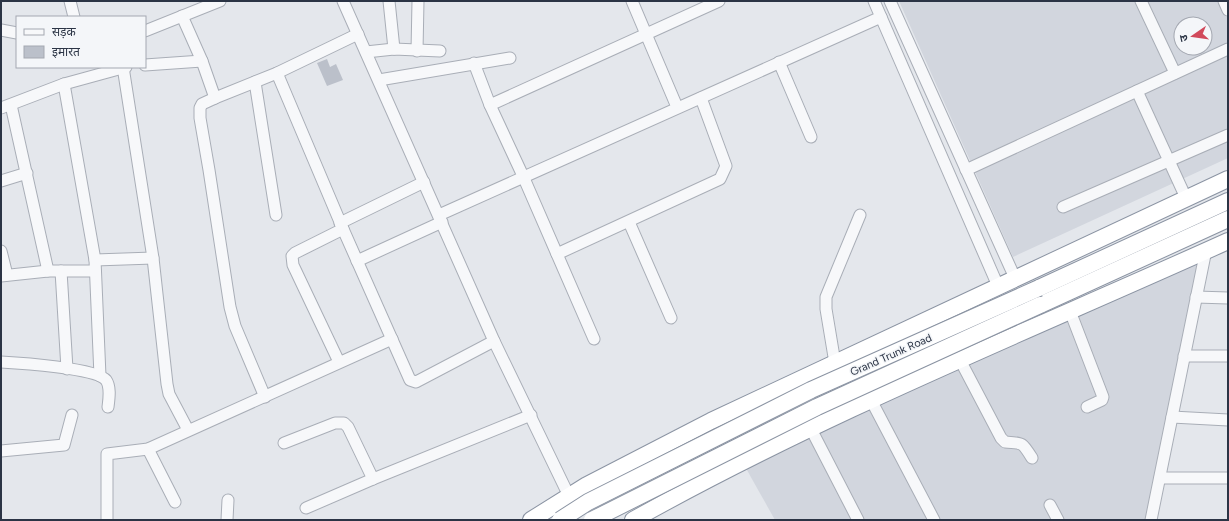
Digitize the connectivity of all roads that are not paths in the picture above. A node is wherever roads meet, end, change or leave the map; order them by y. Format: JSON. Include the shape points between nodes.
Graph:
{"nodes":[{"id":1,"x":70,"y":1,"type":"edge"},
{"id":2,"x":220,"y":1,"type":"edge"},
{"id":3,"x":343,"y":1,"type":"edge"},
{"id":4,"x":389,"y":1,"type":"edge"},
{"id":5,"x":418,"y":1,"type":"edge"},
{"id":6,"x":632,"y":1,"type":"edge"},
{"id":7,"x":718,"y":1,"type":"edge"},
{"id":8,"x":874,"y":1,"type":"edge"},
{"id":9,"x":890,"y":1,"type":"edge"},
{"id":10,"x":1141,"y":1,"type":"edge"},
{"id":11,"x":1224,"y":1,"type":"edge"},
{"id":12,"x":1228,"y":10,"type":"edge"},
{"id":13,"x":74,"y":16,"type":"edge"},
{"id":14,"x":182,"y":16,"type":"junction"},
{"id":15,"x":881,"y":16,"type":"junction"},
{"id":16,"x":1,"y":30,"type":"edge"},
{"id":17,"x":146,"y":31,"type":"edge"},
{"id":18,"x":16,"y":33,"type":"edge"},
{"id":19,"x":646,"y":33,"type":"junction"},
{"id":20,"x":358,"y":34,"type":"junction"},
{"id":21,"x":394,"y":49,"type":"junction"},
{"id":22,"x":1228,"y":49,"type":"edge"},
{"id":23,"x":417,"y":51,"type":"junction"},
{"id":24,"x":440,"y":51,"type":"dead end"},
{"id":25,"x":366,"y":52,"type":"junction"},
{"id":26,"x":510,"y":58,"type":"dead end"},
{"id":27,"x":202,"y":60,"type":"junction"},
{"id":28,"x":779,"y":62,"type":"junction"},
{"id":29,"x":474,"y":63,"type":"junction"},
{"id":30,"x":146,"y":65,"type":"edge"},
{"id":31,"x":120,"y":68,"type":"edge"},
{"id":32,"x":123,"y":68,"type":"edge"},
{"id":33,"x":277,"y":73,"type":"junction"},
{"id":34,"x":1175,"y":73,"type":"junction"},
{"id":35,"x":379,"y":80,"type":"junction"},
{"id":36,"x":255,"y":82,"type":"junction"},
{"id":37,"x":64,"y":84,"type":"junction"},
{"id":38,"x":1137,"y":91,"type":"junction"},
{"id":39,"x":215,"y":98,"type":"junction"},
{"id":40,"x":701,"y":98,"type":"junction"},
{"id":41,"x":490,"y":105,"type":"junction"},
{"id":42,"x":6,"y":106,"type":"edge"},
{"id":43,"x":677,"y":108,"type":"junction"},
{"id":44,"x":1228,"y":135,"type":"edge"},
{"id":45,"x":811,"y":137,"type":"dead end"},
{"id":46,"x":1168,"y":161,"type":"junction"},
{"id":47,"x":966,"y":170,"type":"junction"},
{"id":48,"x":27,"y":173,"type":"junction"},
{"id":49,"x":524,"y":176,"type":"junction"},
{"id":50,"x":1228,"y":179,"type":"edge"},
{"id":51,"x":1,"y":181,"type":"edge"},
{"id":52,"x":424,"y":182,"type":"junction"},
{"id":53,"x":1186,"y":198,"type":"junction"},
{"id":54,"x":1228,"y":201,"type":"edge"},
{"id":55,"x":1063,"y":207,"type":"dead end"},
{"id":56,"x":276,"y":215,"type":"dead end"},
{"id":57,"x":860,"y":215,"type":"dead end"},
{"id":58,"x":441,"y":218,"type":"junction"},
{"id":59,"x":1228,"y":219,"type":"edge"},
{"id":60,"x":629,"y":222,"type":"junction"},
{"id":61,"x":342,"y":226,"type":"junction"},
{"id":62,"x":1228,"y":241,"type":"edge"},
{"id":63,"x":1206,"y":250,"type":"junction"},
{"id":64,"x":1,"y":251,"type":"edge"},
{"id":65,"x":557,"y":254,"type":"junction"},
{"id":66,"x":153,"y":258,"type":"junction"},
{"id":67,"x":357,"y":261,"type":"junction"},
{"id":68,"x":95,"y":266,"type":"junction"},
{"id":69,"x":48,"y":271,"type":"junction"},
{"id":70,"x":61,"y":271,"type":"junction"},
{"id":71,"x":4,"y":275,"type":"edge"},
{"id":72,"x":1015,"y":278,"type":"junction"},
{"id":73,"x":998,"y":286,"type":"junction"},
{"id":74,"x":1196,"y":298,"type":"junction"},
{"id":75,"x":1228,"y":298,"type":"edge"},
{"id":76,"x":1070,"y":311,"type":"junction"},
{"id":77,"x":671,"y":318,"type":"dead end"},
{"id":78,"x":392,"y":339,"type":"junction"},
{"id":79,"x":594,"y":339,"type":"dead end"},
{"id":80,"x":494,"y":341,"type":"junction"},
{"id":81,"x":1184,"y":356,"type":"junction"},
{"id":82,"x":1228,"y":356,"type":"edge"},
{"id":83,"x":960,"y":360,"type":"junction"},
{"id":84,"x":1,"y":362,"type":"edge"},
{"id":85,"x":339,"y":362,"type":"junction"},
{"id":86,"x":835,"y":363,"type":"junction"},
{"id":87,"x":68,"y":369,"type":"junction"},
{"id":88,"x":100,"y":376,"type":"junction"},
{"id":89,"x":265,"y":397,"type":"junction"},
{"id":90,"x":871,"y":400,"type":"junction"},
{"id":91,"x":108,"y":407,"type":"dead end"},
{"id":92,"x":1087,"y":407,"type":"dead end"},
{"id":93,"x":72,"y":415,"type":"dead end"},
{"id":94,"x":530,"y":415,"type":"junction"},
{"id":95,"x":1172,"y":417,"type":"junction"},
{"id":96,"x":1228,"y":420,"type":"edge"},
{"id":97,"x":811,"y":429,"type":"junction"},
{"id":98,"x":188,"y":430,"type":"junction"},
{"id":99,"x":284,"y":443,"type":"dead end"},
{"id":100,"x":148,"y":450,"type":"junction"},
{"id":101,"x":1,"y":451,"type":"edge"},
{"id":102,"x":641,"y":457,"type":"junction"},
{"id":103,"x":1032,"y":458,"type":"dead end"},
{"id":104,"x":1160,"y":478,"type":"junction"},
{"id":105,"x":1228,"y":478,"type":"edge"},
{"id":106,"x":373,"y":479,"type":"junction"},
{"id":107,"x":569,"y":496,"type":"junction"},
{"id":108,"x":228,"y":500,"type":"dead end"},
{"id":109,"x":668,"y":500,"type":"junction"},
{"id":110,"x":175,"y":502,"type":"dead end"},
{"id":111,"x":1050,"y":505,"type":"dead end"},
{"id":112,"x":306,"y":508,"type":"dead end"},
{"id":113,"x":107,"y":520,"type":"edge"},
{"id":114,"x":227,"y":520,"type":"edge"},
{"id":115,"x":531,"y":520,"type":"edge"},
{"id":116,"x":560,"y":520,"type":"edge"},
{"id":117,"x":592,"y":520,"type":"edge"},
{"id":118,"x":633,"y":520,"type":"edge"},
{"id":119,"x":858,"y":520,"type":"edge"},
{"id":120,"x":934,"y":520,"type":"edge"},
{"id":121,"x":1058,"y":520,"type":"edge"},
{"id":122,"x":1151,"y":520,"type":"edge"}],
"edges":[{"from":1,"to":13,"type":"street"},
{"from":2,"to":14,"type":"street"},
{"from":3,"to":20,"type":"street"},
{"from":4,"to":21,"type":"street"},
{"from":5,"to":23,"type":"street"},
{"from":6,"to":19,"type":"street"},
{"from":7,"to":19,"type":"street"},
{"from":8,"to":15,"type":"street"},
{"from":9,"to":47,"type":"street"},
{"from":10,"to":34,"type":"street"},
{"from":11,"to":12,"type":"street"},
{"from":14,"to":17,"type":"street"},
{"from":14,"to":27,"type":"street"},
{"from":15,"to":28,"type":"street"},
{"from":15,"to":73,"type":"street"},
{"from":16,"to":18,"type":"street"},
{"from":19,"to":41,"type":"street"},
{"from":19,"to":43,"type":"street"},
{"from":20,"to":25,"type":"street"},
{"from":20,"to":33,"type":"street"},
{"from":21,"to":23,"type":"street"},
{"from":21,"to":25,"type":"street"},
{"from":22,"to":34,"type":"street"},
{"from":23,"to":24,"type":"street"},
{"from":25,"to":35,"type":"street"},
{"from":26,"to":29,"type":"street"},
{"from":27,"to":30,"type":"street"},
{"from":27,"to":39,"type":"street"},
{"from":28,"to":40,"type":"street"},
{"from":28,"to":45,"type":"street"},
{"from":29,"to":35,"type":"street"},
{"from":29,"to":41,"type":"street"},
{"from":31,"to":37,"type":"street"},
{"from":32,"to":66,"type":"street"},
{"from":33,"to":36,"type":"street"},
{"from":33,"to":61,"type":"street"},
{"from":34,"to":38,"type":"street"},
{"from":35,"to":52,"type":"street"},
{"from":36,"to":39,"type":"street"},
{"from":36,"to":56,"type":"street"},
{"from":37,"to":42,"type":"street"},
{"from":37,"to":68,"type":"street"},
{"from":38,"to":46,"type":"street"},
{"from":38,"to":47,"type":"street"},
{"from":39,"to":89,"type":"street","via":[[202,104],[199,112],[230,307],[235,326]]},
{"from":40,"to":43,"type":"street"},
{"from":40,"to":60,"type":"street","via":[[726,166],[720,179]]},
{"from":41,"to":49,"type":"street"},
{"from":42,"to":48,"type":"street"},
{"from":43,"to":49,"type":"street"},
{"from":44,"to":46,"type":"street"},
{"from":46,"to":53,"type":"street"},
{"from":46,"to":55,"type":"street"},
{"from":47,"to":72,"type":"street"},
{"from":48,"to":51,"type":"street"},
{"from":48,"to":69,"type":"street"},
{"from":49,"to":58,"type":"street"},
{"from":49,"to":65,"type":"street"},
{"from":50,"to":53,"type":"highway"},
{"from":52,"to":58,"type":"street"},
{"from":52,"to":61,"type":"street"},
{"from":53,"to":72,"type":"highway"},
{"from":54,"to":116,"type":"highway","name":"Grand Trunk Road","bridge":true,"via":[[811,390],[588,502]]},
{"from":57,"to":86,"type":"street","via":[[826,297]]},
{"from":58,"to":67,"type":"street"},
{"from":58,"to":80,"type":"street"},
{"from":59,"to":117,"type":"highway","name":"Grand Trunk Road","bridge":true,"via":[[817,407]]},
{"from":60,"to":65,"type":"street"},
{"from":60,"to":77,"type":"street"},
{"from":61,"to":67,"type":"street"},
{"from":61,"to":85,"type":"street","via":[[292,256],[293,265]]},
{"from":62,"to":63,"type":"highway"},
{"from":63,"to":74,"type":"street"},
{"from":63,"to":76,"type":"highway"},
{"from":64,"to":71,"type":"street"},
{"from":65,"to":79,"type":"street"},
{"from":66,"to":68,"type":"street"},
{"from":66,"to":98,"type":"street","via":[[169,394]]},
{"from":67,"to":78,"type":"street"},
{"from":68,"to":70,"type":"street"},
{"from":68,"to":88,"type":"street"},
{"from":69,"to":70,"type":"street"},
{"from":69,"to":71,"type":"street"},
{"from":70,"to":87,"type":"street"},
{"from":72,"to":73,"type":"highway"},
{"from":73,"to":86,"type":"highway"},
{"from":74,"to":75,"type":"street"},
{"from":74,"to":81,"type":"street"},
{"from":76,"to":83,"type":"highway"},
{"from":76,"to":92,"type":"street","via":[[1103,397],[1102,400]]},
{"from":78,"to":80,"type":"street","via":[[408,377],[413,382]]},
{"from":78,"to":85,"type":"street"},
{"from":80,"to":94,"type":"street"},
{"from":81,"to":82,"type":"street"},
{"from":81,"to":95,"type":"street"},
{"from":83,"to":90,"type":"highway"},
{"from":83,"to":103,"type":"street","via":[[1001,438],[1005,442],[1022,443]]},
{"from":84,"to":87,"type":"street"},
{"from":85,"to":89,"type":"street"},
{"from":86,"to":102,"type":"highway"},
{"from":87,"to":88,"type":"street","via":[[92,372]]},
{"from":88,"to":91,"type":"street","via":[[108,383]]},
{"from":89,"to":98,"type":"street"},
{"from":90,"to":97,"type":"highway"},
{"from":90,"to":120,"type":"street"},
{"from":93,"to":101,"type":"street","via":[[64,445]]},
{"from":94,"to":106,"type":"street"},
{"from":94,"to":107,"type":"street"},
{"from":95,"to":96,"type":"street"},
{"from":95,"to":104,"type":"street"},
{"from":97,"to":109,"type":"highway"},
{"from":97,"to":119,"type":"street"},
{"from":98,"to":100,"type":"street"},
{"from":99,"to":106,"type":"street","via":[[335,423],[344,423]]},
{"from":100,"to":110,"type":"street"},
{"from":100,"to":113,"type":"street","via":[[107,454]]},
{"from":102,"to":107,"type":"highway"},
{"from":102,"to":109,"type":"highway"},
{"from":104,"to":105,"type":"street"},
{"from":104,"to":122,"type":"street"},
{"from":106,"to":112,"type":"street"},
{"from":107,"to":115,"type":"highway"},
{"from":108,"to":114,"type":"street"},
{"from":109,"to":118,"type":"highway"},
{"from":111,"to":121,"type":"street"}]}
